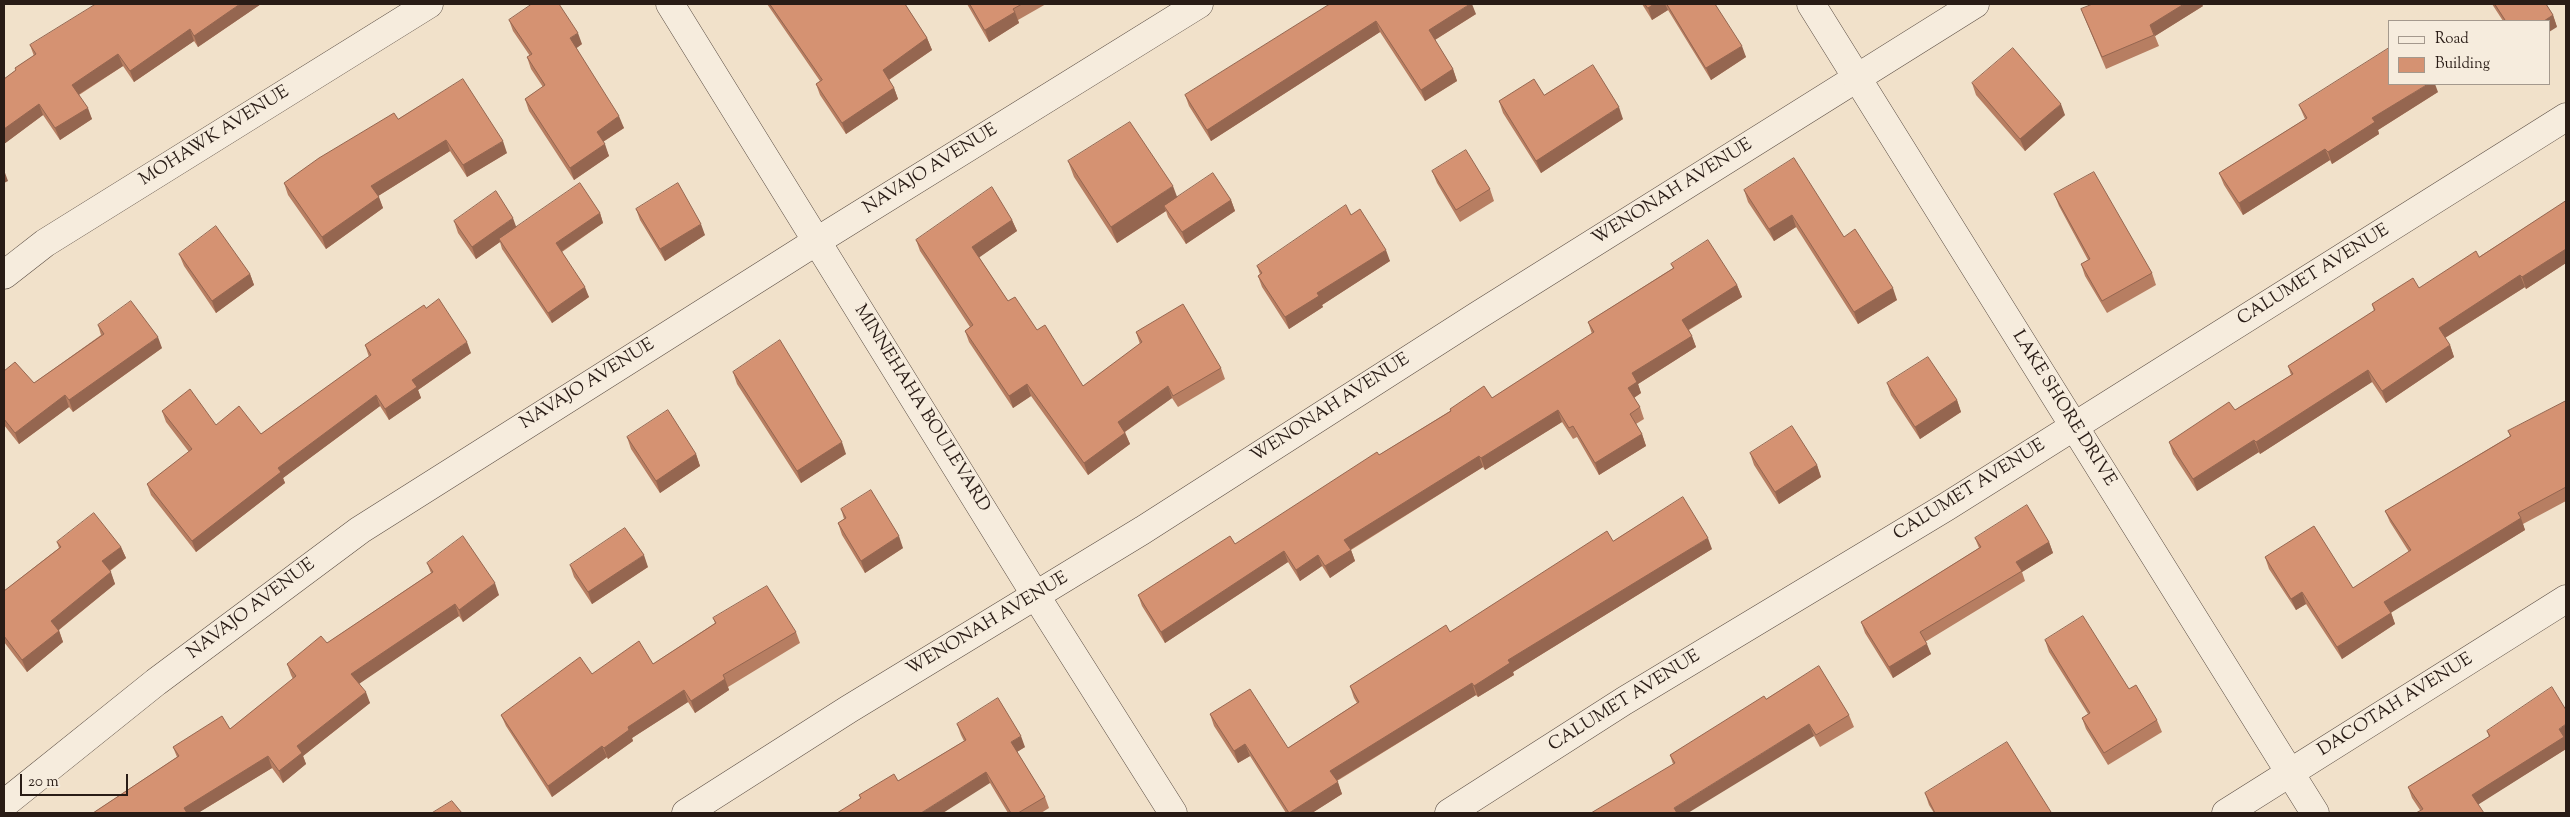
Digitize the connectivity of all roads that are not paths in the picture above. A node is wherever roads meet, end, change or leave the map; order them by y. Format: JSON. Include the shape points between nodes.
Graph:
{"nodes":[{"id":1,"x":429,"y":4,"type":"edge"},
{"id":2,"x":670,"y":4,"type":"edge"},
{"id":3,"x":1199,"y":4,"type":"edge"},
{"id":4,"x":1812,"y":4,"type":"edge"},
{"id":5,"x":1975,"y":4,"type":"edge"},
{"id":6,"x":1858,"y":78,"type":"junction"},
{"id":7,"x":2566,"y":117,"type":"edge"},
{"id":8,"x":817,"y":241,"type":"junction"},
{"id":9,"x":4,"y":275,"type":"edge"},
{"id":10,"x":2074,"y":426,"type":"junction"},
{"id":11,"x":1036,"y":596,"type":"junction"},
{"id":12,"x":2566,"y":599,"type":"edge"},
{"id":13,"x":2289,"y":772,"type":"junction"},
{"id":14,"x":4,"y":804,"type":"edge"},
{"id":15,"x":686,"y":813,"type":"edge"},
{"id":16,"x":1173,"y":813,"type":"edge"},
{"id":17,"x":1448,"y":813,"type":"edge"},
{"id":18,"x":2226,"y":813,"type":"edge"},
{"id":19,"x":2315,"y":813,"type":"edge"}],
"edges":[{"from":1,"to":9,"type":"street","name":"MOHAWK AVENUE","via":[[45,243]]},
{"from":2,"to":8,"type":"street","name":"MINNEHAHA BOULEVARD"},
{"from":3,"to":8,"type":"street","name":"NAVAJO AVENUE"},
{"from":4,"to":6,"type":"street","name":"LAKE SHORE DRIVE"},
{"from":5,"to":6,"type":"street","name":"WENONAH AVENUE"},
{"from":6,"to":10,"type":"street","name":"LAKE SHORE DRIVE"},
{"from":6,"to":11,"type":"street","name":"WENONAH AVENUE"},
{"from":7,"to":10,"type":"street","name":"CALUMET AVENUE"},
{"from":8,"to":11,"type":"street","name":"MINNEHAHA BOULEVARD"},
{"from":8,"to":14,"type":"street","name":"NAVAJO AVENUE","via":[[360,530],[156,682]]},
{"from":10,"to":13,"type":"street","name":"LAKE SHORE DRIVE"},
{"from":10,"to":17,"type":"street","name":"CALUMET AVENUE","via":[[1624,701]]},
{"from":11,"to":15,"type":"street","name":"WENONAH AVENUE"},
{"from":11,"to":16,"type":"street","name":"MINNEHAHA BOULEVARD"},
{"from":12,"to":13,"type":"street","name":"DACOTAH AVENUE"},
{"from":13,"to":18,"type":"street","name":"DACOTAH AVENUE"},
{"from":13,"to":19,"type":"street","name":"LAKE SHORE DRIVE"}]}
